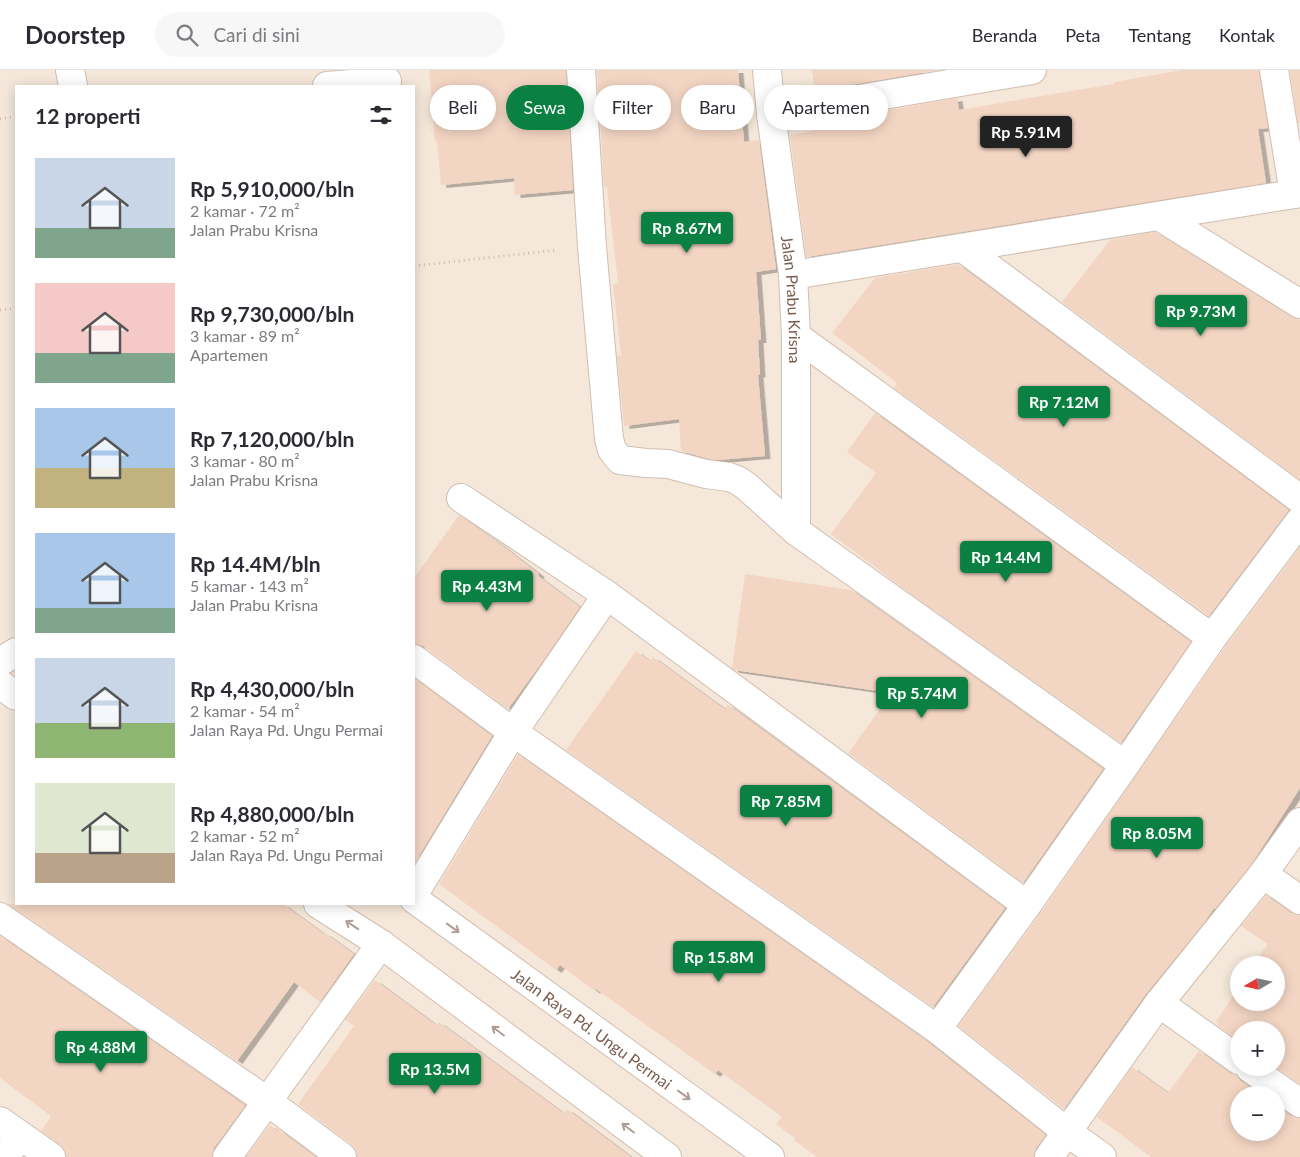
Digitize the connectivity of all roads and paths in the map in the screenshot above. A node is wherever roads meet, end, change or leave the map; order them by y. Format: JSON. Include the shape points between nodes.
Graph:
{"nodes":[{"id":1,"x":70,"y":70,"type":"edge"},
{"id":2,"x":581,"y":70,"type":"edge"},
{"id":3,"x":767,"y":70,"type":"edge"},
{"id":4,"x":1032,"y":70,"type":"edge"},
{"id":5,"x":1274,"y":70,"type":"edge"},
{"id":6,"x":387,"y":79,"type":"edge"},
{"id":7,"x":73,"y":85,"type":"edge"},
{"id":8,"x":336,"y":85,"type":"edge"},
{"id":9,"x":768,"y":85,"type":"edge"},
{"id":10,"x":888,"y":94,"type":"edge"},
{"id":11,"x":15,"y":116,"type":"edge"},
{"id":12,"x":0,"y":119,"type":"edge"},
{"id":13,"x":773,"y":130,"type":"edge"},
{"id":14,"x":1297,"y":194,"type":"edge"},
{"id":15,"x":1158,"y":216,"type":"junction"},
{"id":16,"x":592,"y":247,"type":"junction"},
{"id":17,"x":963,"y":248,"type":"junction"},
{"id":18,"x":415,"y":266,"type":"edge"},
{"id":19,"x":793,"y":275,"type":"junction"},
{"id":20,"x":1300,"y":304,"type":"edge"},
{"id":21,"x":15,"y":308,"type":"edge"},
{"id":22,"x":0,"y":310,"type":"edge"},
{"id":23,"x":796,"y":336,"type":"junction"},
{"id":24,"x":462,"y":498,"type":"dead end"},
{"id":25,"x":1300,"y":499,"type":"edge"},
{"id":26,"x":1300,"y":521,"type":"edge"},
{"id":27,"x":796,"y":531,"type":"junction"},
{"id":28,"x":607,"y":595,"type":"junction"},
{"id":29,"x":1212,"y":638,"type":"junction"},
{"id":30,"x":15,"y":653,"type":"edge"},
{"id":31,"x":415,"y":660,"type":"edge"},
{"id":32,"x":0,"y":662,"type":"edge"},
{"id":33,"x":0,"y":684,"type":"edge"},
{"id":34,"x":15,"y":695,"type":"edge"},
{"id":35,"x":513,"y":732,"type":"junction"},
{"id":36,"x":1125,"y":766,"type":"junction"},
{"id":37,"x":1300,"y":822,"type":"edge"},
{"id":38,"x":1263,"y":874,"type":"junction"},
{"id":39,"x":415,"y":892,"type":"edge"},
{"id":40,"x":415,"y":900,"type":"edge"},
{"id":41,"x":1300,"y":900,"type":"edge"},
{"id":42,"x":320,"y":905,"type":"edge"},
{"id":43,"x":1027,"y":905,"type":"junction"},
{"id":44,"x":0,"y":917,"type":"edge"},
{"id":45,"x":381,"y":944,"type":"junction"},
{"id":46,"x":1159,"y":1003,"type":"junction"},
{"id":47,"x":937,"y":1029,"type":"junction"},
{"id":48,"x":1230,"y":1054,"type":"edge"},
{"id":49,"x":1261,"y":1076,"type":"edge"},
{"id":50,"x":267,"y":1101,"type":"junction"},
{"id":51,"x":1300,"y":1103,"type":"edge"},
{"id":52,"x":1067,"y":1132,"type":"junction"},
{"id":53,"x":8,"y":1138,"type":"edge"},
{"id":54,"x":51,"y":1157,"type":"edge"},
{"id":55,"x":227,"y":1157,"type":"edge"},
{"id":56,"x":342,"y":1157,"type":"edge"},
{"id":57,"x":667,"y":1157,"type":"edge"},
{"id":58,"x":770,"y":1157,"type":"edge"},
{"id":59,"x":1049,"y":1157,"type":"edge"},
{"id":60,"x":1102,"y":1157,"type":"edge"}],
"edges":[{"from":1,"to":7,"type":"street"},
{"from":2,"to":16,"type":"street"},
{"from":3,"to":9,"type":"street","name":"Jalan Prabu Krisna"},
{"from":4,"to":10,"type":"street"},
{"from":5,"to":14,"type":"street"},
{"from":6,"to":8,"type":"street"},
{"from":11,"to":12,"type":"path"},
{"from":13,"to":19,"type":"street","name":"Jalan Prabu Krisna"},
{"from":14,"to":15,"type":"street"},
{"from":15,"to":17,"type":"street"},
{"from":15,"to":20,"type":"street"},
{"from":16,"to":18,"type":"path"},
{"from":16,"to":27,"type":"street","via":[[608,439],[612,450],[620,460],[668,464],[736,480]]},
{"from":17,"to":19,"type":"street"},
{"from":17,"to":25,"type":"street"},
{"from":19,"to":23,"type":"street","name":"Jalan Prabu Krisna"},
{"from":21,"to":22,"type":"path"},
{"from":23,"to":27,"type":"street","name":"Jalan Prabu Krisna"},
{"from":23,"to":29,"type":"street"},
{"from":24,"to":28,"type":"street"},
{"from":26,"to":29,"type":"street"},
{"from":27,"to":36,"type":"street"},
{"from":28,"to":35,"type":"street"},
{"from":28,"to":43,"type":"street"},
{"from":29,"to":36,"type":"street"},
{"from":30,"to":32,"type":"street"},
{"from":31,"to":35,"type":"street"},
{"from":33,"to":34,"type":"street"},
{"from":35,"to":39,"type":"street"},
{"from":35,"to":47,"type":"street"},
{"from":36,"to":43,"type":"street"},
{"from":37,"to":38,"type":"street"},
{"from":38,"to":41,"type":"street"},
{"from":38,"to":46,"type":"street"},
{"from":40,"to":58,"type":"street","name":"Jalan Raya Pd. Ungu Permai","one_way":true},
{"from":45,"to":42,"type":"street","one_way":true},
{"from":43,"to":47,"type":"street"},
{"from":44,"to":50,"type":"street"},
{"from":45,"to":50,"type":"street"},
{"from":57,"to":45,"type":"street","one_way":true},
{"from":46,"to":48,"type":"street"},
{"from":46,"to":52,"type":"street"},
{"from":47,"to":52,"type":"street"},
{"from":49,"to":51,"type":"street"},
{"from":50,"to":55,"type":"street"},
{"from":50,"to":56,"type":"street"},
{"from":52,"to":59,"type":"street"},
{"from":52,"to":60,"type":"street"},
{"from":53,"to":54,"type":"street"}]}
